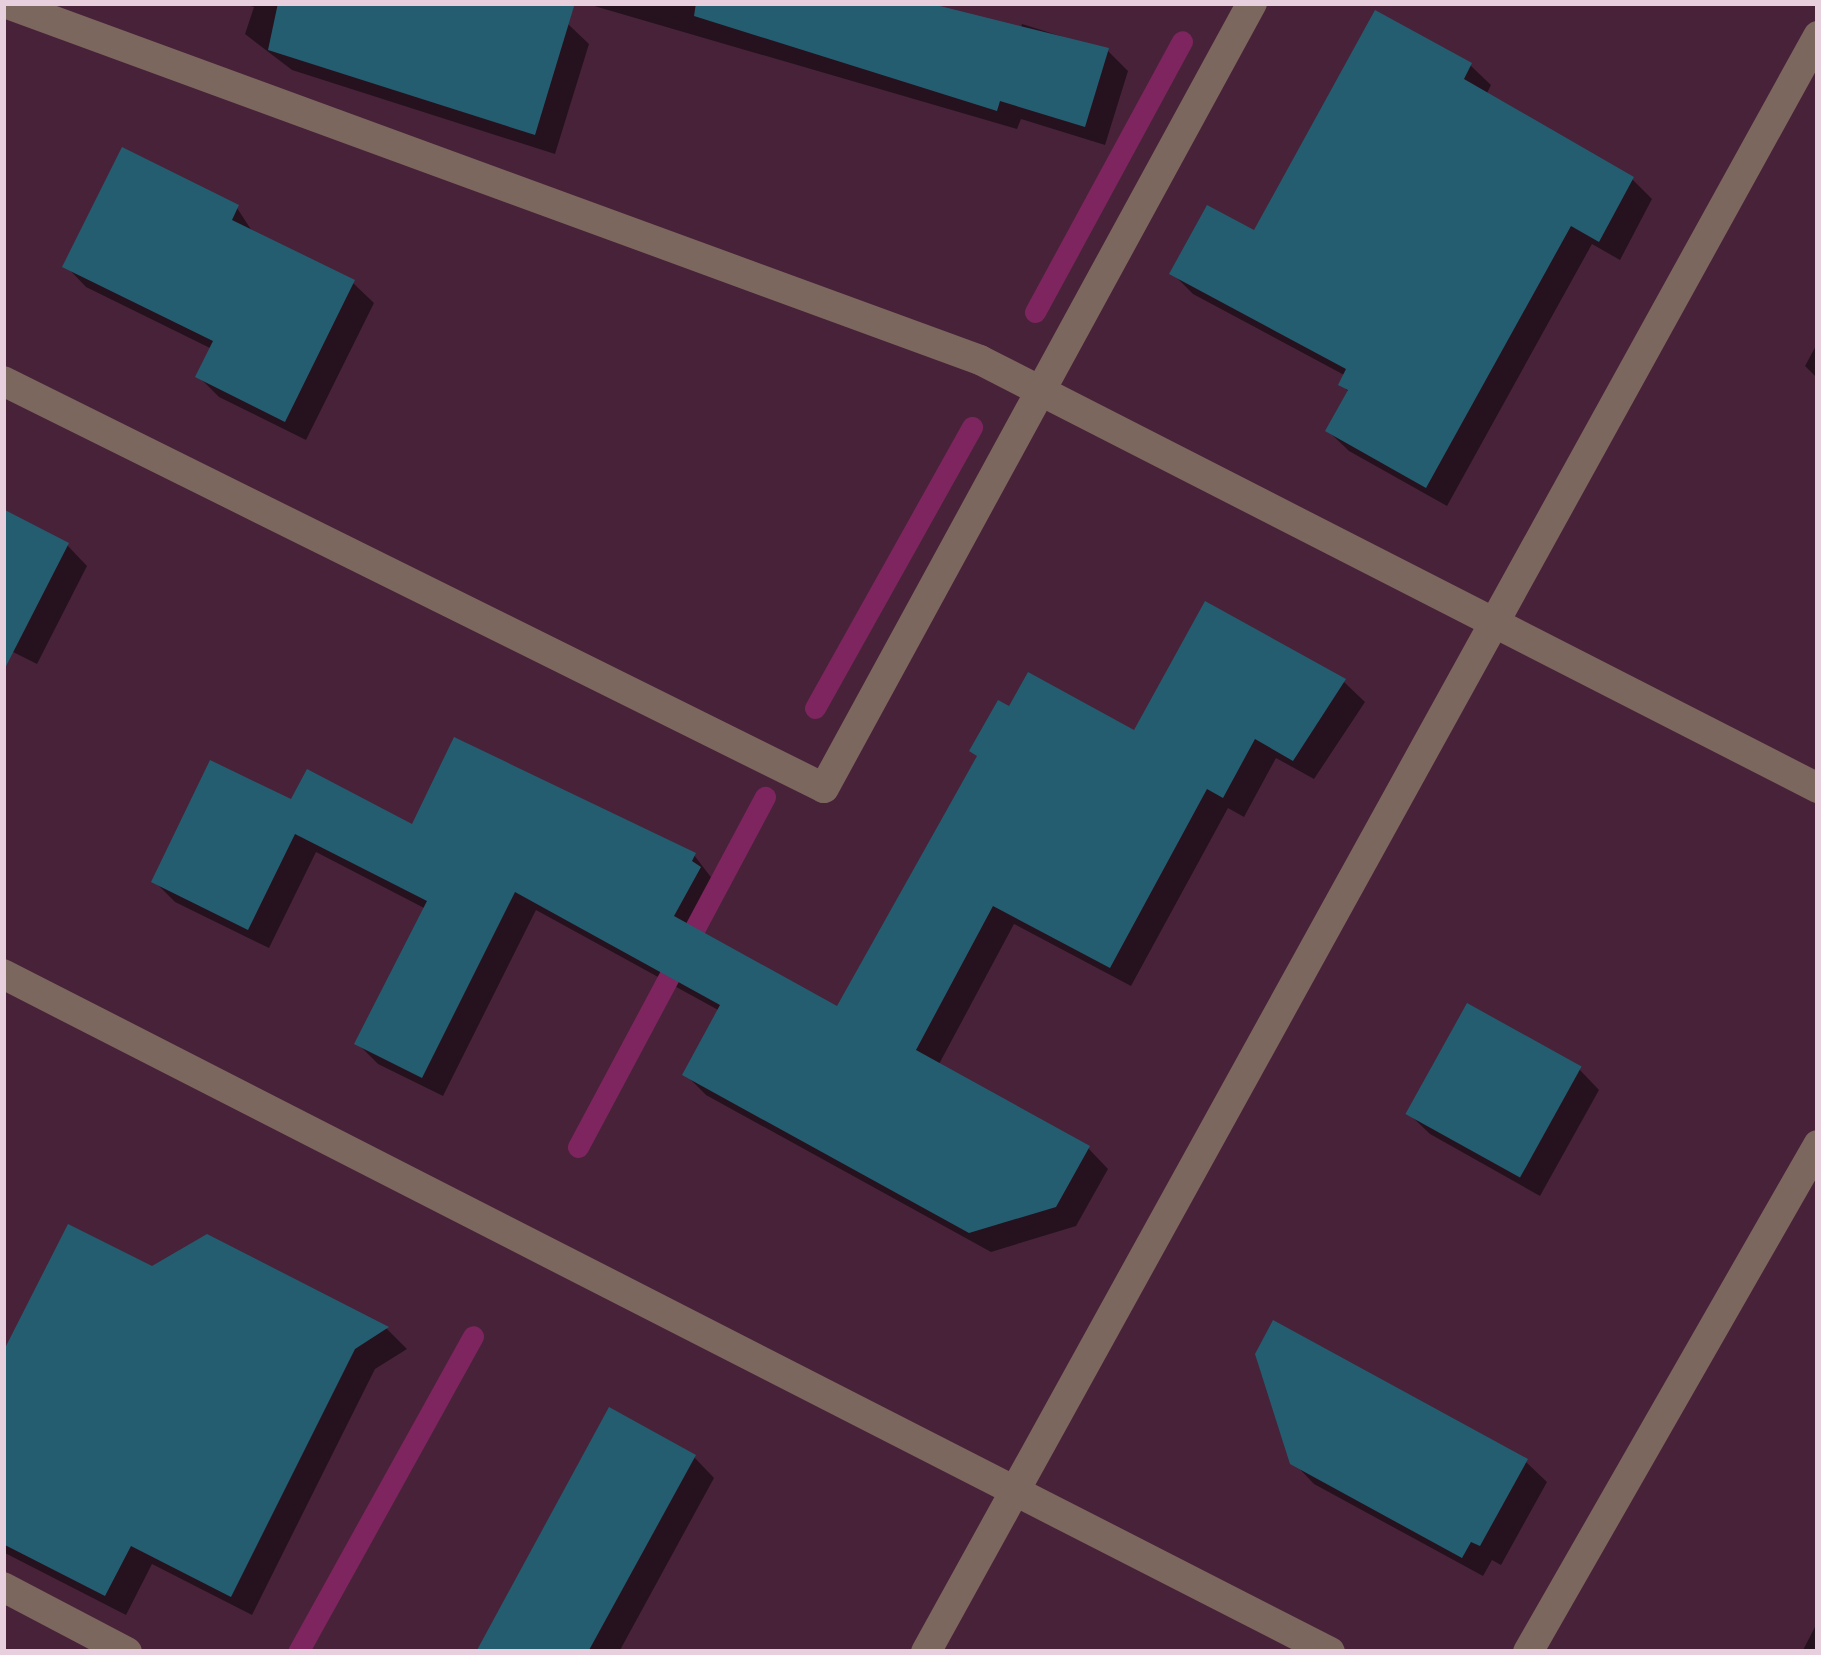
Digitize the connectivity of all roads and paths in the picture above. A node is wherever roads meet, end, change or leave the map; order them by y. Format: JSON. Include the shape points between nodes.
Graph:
{"nodes":[{"id":1,"x":5,"y":3,"type":"edge"},
{"id":2,"x":1252,"y":3,"type":"edge"},
{"id":3,"x":1818,"y":36,"type":"edge"},
{"id":4,"x":3,"y":381,"type":"edge"},
{"id":5,"x":1041,"y":390,"type":"junction"},
{"id":6,"x":1501,"y":621,"type":"junction"},
{"id":7,"x":1818,"y":788,"type":"edge"},
{"id":8,"x":3,"y":974,"type":"edge"},
{"id":9,"x":1818,"y":1145,"type":"edge"},
{"id":10,"x":1017,"y":1486,"type":"junction"},
{"id":11,"x":3,"y":1587,"type":"edge"},
{"id":12,"x":128,"y":1652,"type":"edge"},
{"id":13,"x":926,"y":1652,"type":"edge"},
{"id":14,"x":1330,"y":1652,"type":"edge"},
{"id":15,"x":1528,"y":1652,"type":"edge"}],
"edges":[{"from":1,"to":5,"type":"street","via":[[980,360]]},
{"from":2,"to":5,"type":"street"},
{"from":3,"to":6,"type":"street"},
{"from":4,"to":5,"type":"street","via":[[824,788]]},
{"from":5,"to":6,"type":"street"},
{"from":6,"to":7,"type":"street"},
{"from":6,"to":10,"type":"street"},
{"from":8,"to":10,"type":"street"},
{"from":9,"to":15,"type":"street"},
{"from":10,"to":13,"type":"street"},
{"from":10,"to":14,"type":"street"},
{"from":11,"to":12,"type":"street"}]}
